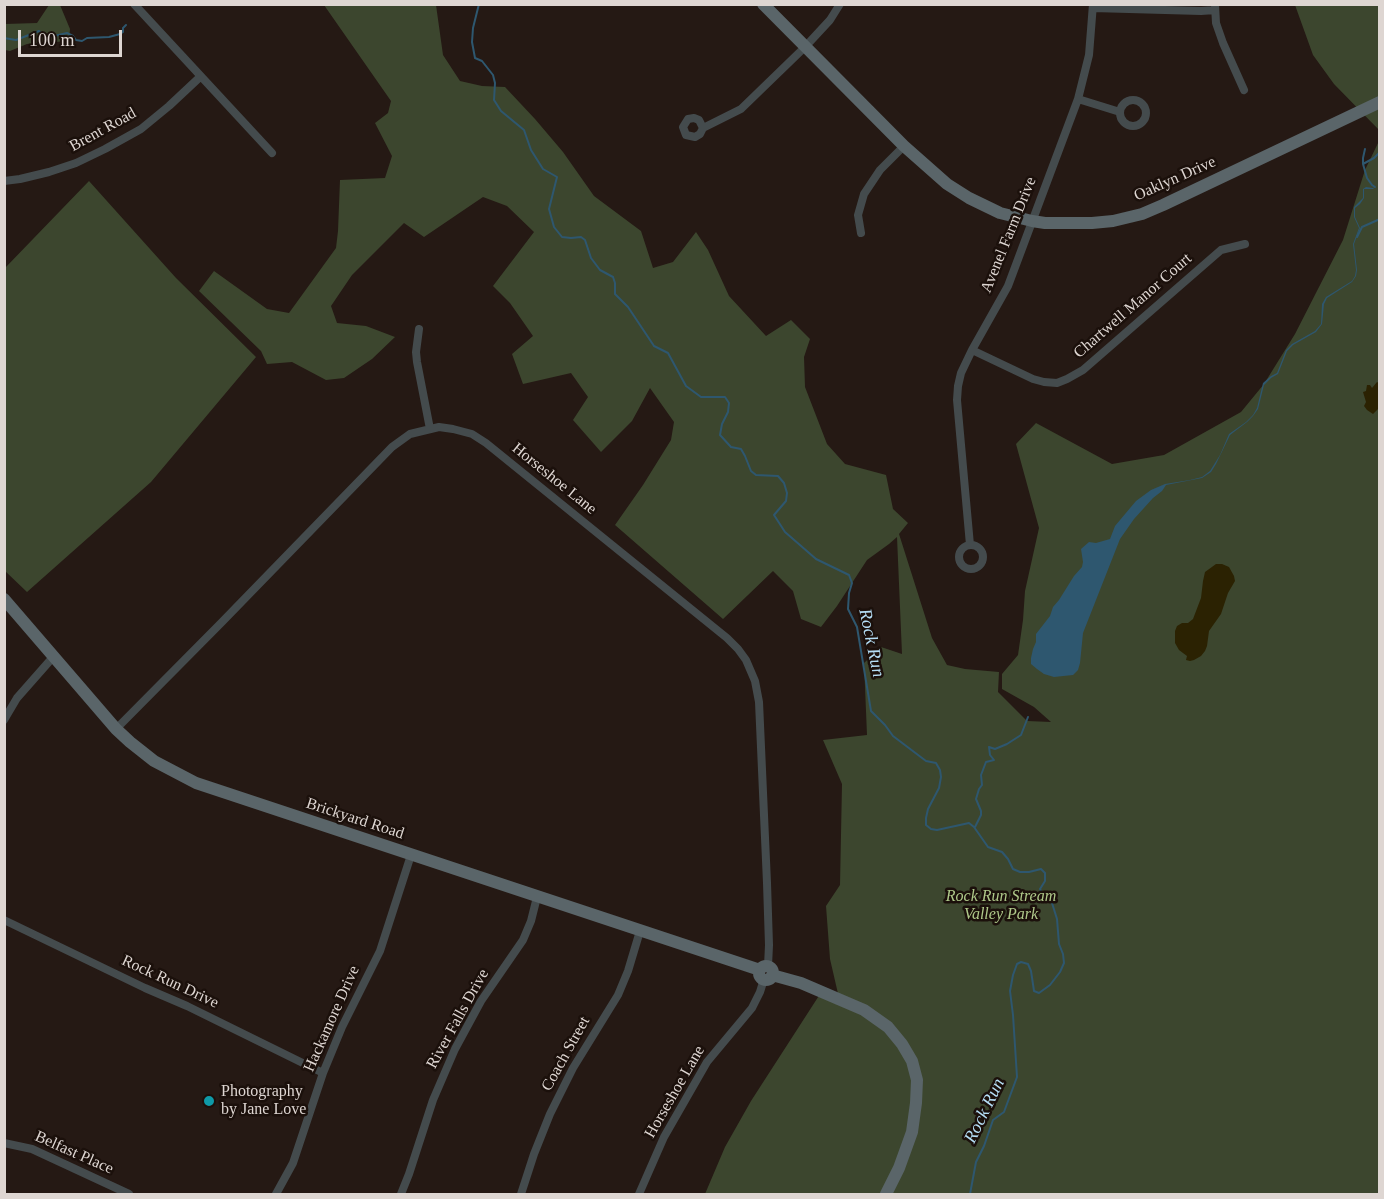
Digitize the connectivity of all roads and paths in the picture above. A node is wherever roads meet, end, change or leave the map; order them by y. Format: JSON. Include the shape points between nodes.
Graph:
{"nodes":[{"id":1,"x":134,"y":4,"type":"edge"},
{"id":2,"x":763,"y":4,"type":"edge"},
{"id":3,"x":840,"y":4,"type":"edge"},
{"id":4,"x":1093,"y":6,"type":"edge"},
{"id":5,"x":1215,"y":7,"type":"edge"},
{"id":6,"x":805,"y":47,"type":"junction"},
{"id":7,"x":200,"y":76,"type":"junction"},
{"id":8,"x":1244,"y":90,"type":"dead end"},
{"id":9,"x":1078,"y":99,"type":"junction"},
{"id":10,"x":1380,"y":102,"type":"edge"},
{"id":11,"x":1120,"y":112,"type":"dead end"},
{"id":12,"x":703,"y":128,"type":"dead end"},
{"id":13,"x":904,"y":146,"type":"junction"},
{"id":14,"x":272,"y":153,"type":"dead end"},
{"id":15,"x":4,"y":181,"type":"edge"},
{"id":16,"x":1032,"y":221,"type":"junction"},
{"id":17,"x":861,"y":233,"type":"dead end"},
{"id":18,"x":1245,"y":244,"type":"dead end"},
{"id":19,"x":419,"y":329,"type":"dead end"},
{"id":20,"x":972,"y":350,"type":"junction"},
{"id":21,"x":430,"y":429,"type":"junction"},
{"id":22,"x":970,"y":545,"type":"dead end"},
{"id":23,"x":4,"y":599,"type":"edge"},
{"id":24,"x":54,"y":656,"type":"junction"},
{"id":25,"x":4,"y":720,"type":"edge"},
{"id":26,"x":116,"y":729,"type":"junction"},
{"id":27,"x":411,"y":855,"type":"junction"},
{"id":28,"x":537,"y":897,"type":"junction"},
{"id":29,"x":4,"y":920,"type":"edge"},
{"id":30,"x":640,"y":931,"type":"junction"},
{"id":31,"x":766,"y":973,"type":"junction"},
{"id":32,"x":323,"y":1073,"type":"junction"},
{"id":33,"x":4,"y":1143,"type":"edge"},
{"id":34,"x":129,"y":1194,"type":"edge"},
{"id":35,"x":276,"y":1194,"type":"edge"},
{"id":36,"x":401,"y":1194,"type":"edge"},
{"id":37,"x":522,"y":1194,"type":"edge"},
{"id":38,"x":639,"y":1194,"type":"edge"},
{"id":39,"x":886,"y":1194,"type":"edge"}],
"edges":[{"from":1,"to":7,"type":"street"},
{"from":2,"to":6,"type":"street","name":"Oaklyn Drive"},
{"from":3,"to":6,"type":"street"},
{"from":4,"to":5,"type":"street","via":[[1202,11]]},
{"from":4,"to":9,"type":"street","name":"Avenel Farm Drive","via":[[1089,55]]},
{"from":5,"to":8,"type":"street","via":[[1223,44]]},
{"from":6,"to":12,"type":"street","via":[[741,109]]},
{"from":6,"to":13,"type":"street","name":"Oaklyn Drive"},
{"from":7,"to":14,"type":"street"},
{"from":7,"to":15,"type":"street","name":"Brent Road","via":[[141,129],[105,149],[49,172]]},
{"from":9,"to":11,"type":"street"},
{"from":9,"to":16,"type":"street","name":"Avenel Farm Drive"},
{"from":10,"to":16,"type":"street","name":"Oaklyn Drive","via":[[1142,214],[1092,223]]},
{"from":13,"to":16,"type":"street","name":"Oaklyn Drive","via":[[945,183],[969,198],[1000,213]]},
{"from":13,"to":17,"type":"street","via":[[880,170],[864,194],[858,215]]},
{"from":16,"to":20,"type":"street","name":"Avenel Farm Drive","via":[[1008,286]]},
{"from":18,"to":20,"type":"street","name":"Chartwell Manor Court","via":[[1221,250],[1083,370],[1067,379],[1033,379]]},
{"from":19,"to":21,"type":"street","via":[[417,362]]},
{"from":20,"to":22,"type":"street","name":"Avenel Farm Drive","via":[[961,373],[957,400]]},
{"from":21,"to":26,"type":"street","name":"Horseshoe Lane","via":[[410,434],[392,447]]},
{"from":21,"to":31,"type":"street","name":"Horseshoe Lane","via":[[453,429],[486,443],[728,638],[746,660],[759,702],[769,945]]},
{"from":23,"to":24,"type":"street","name":"Brickyard Road"},
{"from":24,"to":25,"type":"street","via":[[17,698]]},
{"from":24,"to":26,"type":"street","name":"Brickyard Road"},
{"from":26,"to":27,"type":"street","name":"Brickyard Road","via":[[142,753],[196,783]]},
{"from":27,"to":28,"type":"street","name":"Brickyard Road"},
{"from":27,"to":32,"type":"street","name":"Hackamore Drive","via":[[380,951]]},
{"from":28,"to":30,"type":"street","name":"Brickyard Road"},
{"from":28,"to":36,"type":"street","name":"River Falls Drive","via":[[523,940],[455,1049]]},
{"from":29,"to":32,"type":"street","name":"Rock Run Drive"},
{"from":30,"to":31,"type":"street","name":"Brickyard Road"},
{"from":30,"to":37,"type":"street","name":"Coach Street","via":[[618,995],[550,1114]]},
{"from":31,"to":38,"type":"street","name":"Horseshoe Lane","via":[[752,1008],[696,1081],[664,1137]]},
{"from":31,"to":39,"type":"street","name":"Brickyard Road","via":[[801,983],[864,1010],[888,1027],[912,1061],[917,1080],[912,1132]]},
{"from":32,"to":35,"type":"street","name":"Hackamore Drive","via":[[292,1163]]},
{"from":33,"to":34,"type":"street","name":"Belfast Place","via":[[32,1149]]}]}
